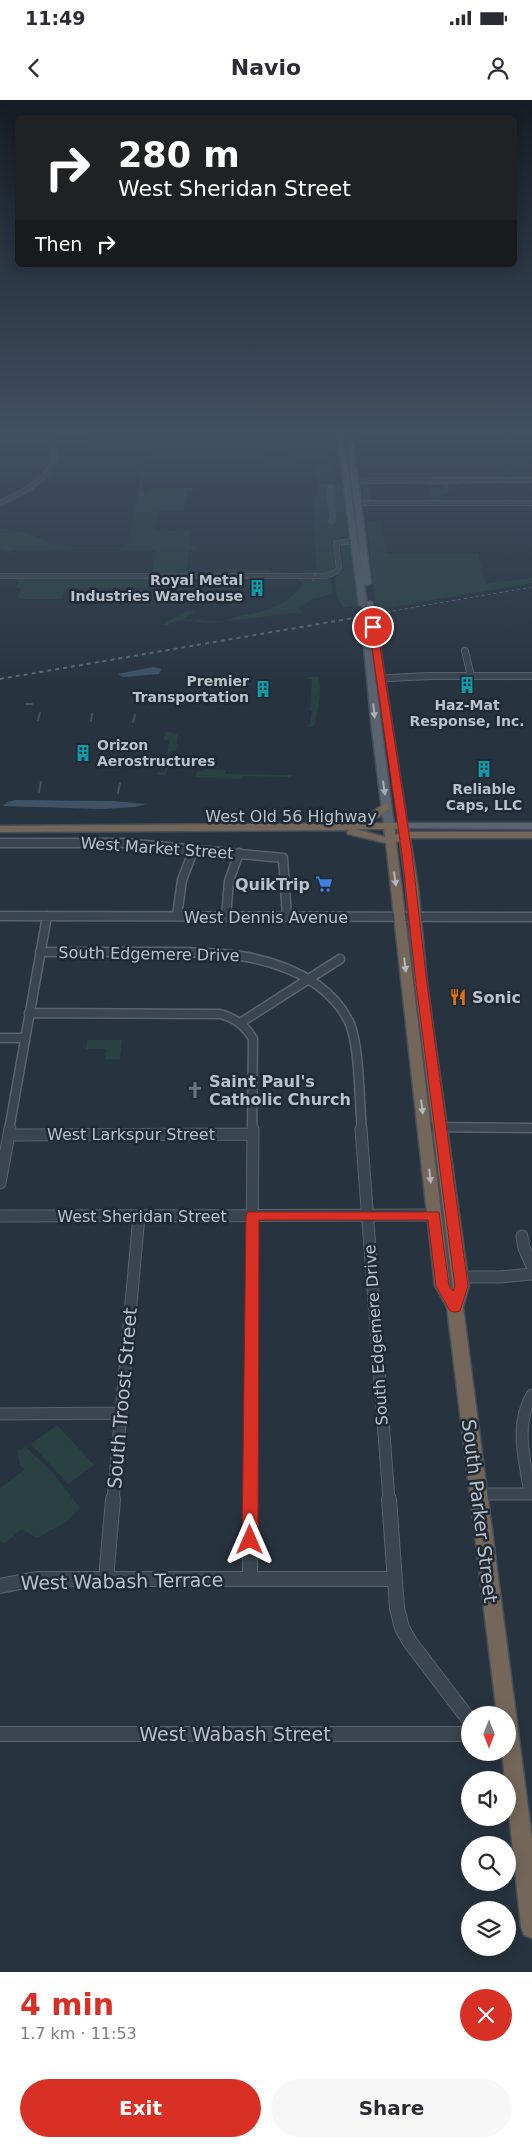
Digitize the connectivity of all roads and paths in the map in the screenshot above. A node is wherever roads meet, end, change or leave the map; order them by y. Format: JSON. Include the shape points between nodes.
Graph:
{"nodes":[{"id":1,"x":351,"y":520,"type":"edge"},
{"id":2,"x":359,"y":520,"type":"edge"},
{"id":3,"x":354,"y":540,"type":"junction"},
{"id":4,"x":0,"y":576,"type":"edge"},
{"id":5,"x":366,"y":605,"type":"junction"},
{"id":6,"x":369,"y":628,"type":"junction"},
{"id":7,"x":465,"y":651,"type":"dead end"},
{"id":8,"x":471,"y":676,"type":"junction"},
{"id":9,"x":532,"y":676,"type":"edge"},
{"id":10,"x":370,"y":679,"type":"junction"},
{"id":11,"x":382,"y":680,"type":"junction"},
{"id":12,"x":386,"y":806,"type":"junction"},
{"id":13,"x":403,"y":825,"type":"junction"},
{"id":14,"x":200,"y":826,"type":"junction"},
{"id":15,"x":430,"y":826,"type":"junction"},
{"id":16,"x":532,"y":826,"type":"edge"},
{"id":17,"x":0,"y":829,"type":"edge"},
{"id":18,"x":111,"y":829,"type":"junction"},
{"id":19,"x":389,"y":830,"type":"junction"},
{"id":20,"x":180,"y":832,"type":"junction"},
{"id":21,"x":532,"y":833,"type":"edge"},
{"id":22,"x":532,"y":840,"type":"edge"},
{"id":23,"x":0,"y":843,"type":"edge"},
{"id":24,"x":194,"y":849,"type":"junction"},
{"id":25,"x":239,"y":854,"type":"junction"},
{"id":26,"x":407,"y":854,"type":"junction"},
{"id":27,"x":0,"y":916,"type":"edge"},
{"id":28,"x":47,"y":916,"type":"junction"},
{"id":29,"x":177,"y":916,"type":"junction"},
{"id":30,"x":226,"y":916,"type":"junction"},
{"id":31,"x":287,"y":916,"type":"junction"},
{"id":32,"x":399,"y":917,"type":"junction"},
{"id":33,"x":414,"y":917,"type":"junction"},
{"id":34,"x":532,"y":917,"type":"edge"},
{"id":35,"x":40,"y":952,"type":"junction"},
{"id":36,"x":340,"y":958,"type":"dead end"},
{"id":37,"x":309,"y":978,"type":"junction"},
{"id":38,"x":29,"y":1013,"type":"junction"},
{"id":39,"x":240,"y":1023,"type":"junction"},
{"id":40,"x":0,"y":1038,"type":"edge"},
{"id":41,"x":25,"y":1038,"type":"junction"},
{"id":42,"x":424,"y":1127,"type":"junction"},
{"id":43,"x":441,"y":1127,"type":"junction"},
{"id":44,"x":532,"y":1128,"type":"edge"},
{"id":45,"x":253,"y":1134,"type":"junction"},
{"id":46,"x":9,"y":1135,"type":"junction"},
{"id":47,"x":0,"y":1183,"type":"edge"},
{"id":48,"x":368,"y":1215,"type":"junction"},
{"id":49,"x":434,"y":1215,"type":"junction"},
{"id":50,"x":0,"y":1216,"type":"edge"},
{"id":51,"x":139,"y":1216,"type":"junction"},
{"id":52,"x":252,"y":1216,"type":"junction"},
{"id":53,"x":522,"y":1236,"type":"dead end"},
{"id":54,"x":532,"y":1266,"type":"edge"},
{"id":55,"x":532,"y":1274,"type":"edge"},
{"id":56,"x":460,"y":1277,"type":"junction"},
{"id":57,"x":455,"y":1307,"type":"junction"},
{"id":58,"x":532,"y":1395,"type":"edge"},
{"id":59,"x":120,"y":1413,"type":"junction"},
{"id":60,"x":0,"y":1414,"type":"edge"},
{"id":61,"x":478,"y":1494,"type":"junction"},
{"id":62,"x":531,"y":1494,"type":"edge"},
{"id":63,"x":394,"y":1578,"type":"junction"},
{"id":64,"x":106,"y":1579,"type":"junction"},
{"id":65,"x":250,"y":1579,"type":"junction"},
{"id":66,"x":0,"y":1586,"type":"edge"},
{"id":67,"x":506,"y":1706,"type":"edge"},
{"id":68,"x":461,"y":1709,"type":"edge"},
{"id":69,"x":0,"y":1734,"type":"edge"},
{"id":70,"x":461,"y":1734,"type":"edge"},
{"id":71,"x":512,"y":1761,"type":"edge"},
{"id":72,"x":532,"y":1927,"type":"edge"}],
"edges":[{"from":1,"to":3,"type":"main road"},
{"from":2,"to":5,"type":"main road"},
{"from":3,"to":4,"type":"street","via":[[336,543],[339,568],[325,576]]},
{"from":3,"to":5,"type":"main road"},
{"from":5,"to":6,"type":"main road"},
{"from":6,"to":10,"type":"main road"},
{"from":6,"to":11,"type":"main road"},
{"from":7,"to":8,"type":"street"},
{"from":8,"to":9,"type":"street"},
{"from":8,"to":11,"type":"street"},
{"from":10,"to":11,"type":"street"},
{"from":10,"to":12,"type":"main road","one_way":true},
{"from":11,"to":13,"type":"main road"},
{"from":12,"to":18,"type":"highway","via":[[375,815],[360,818],[230,818]]},
{"from":12,"to":19,"type":"main road"},
{"from":13,"to":15,"type":"main road"},
{"from":13,"to":15,"type":"main road","via":[[412,820]]},
{"from":13,"to":19,"type":"highway"},
{"from":13,"to":19,"type":"highway"},
{"from":13,"to":21,"type":"highway"},
{"from":13,"to":26,"type":"highway","name":"South Parker Street"},
{"from":14,"to":18,"type":"highway","name":"West Old 56 Highway"},
{"from":14,"to":19,"type":"highway","name":"West Old 56 Highway"},
{"from":14,"to":20,"type":"highway"},
{"from":15,"to":16,"type":"main road"},
{"from":17,"to":18,"type":"highway","name":"West Old 56 Highway"},
{"from":18,"to":20,"type":"highway","name":"West Old 56 Highway"},
{"from":19,"to":20,"type":"highway","name":"West Old 56 Highway"},
{"from":19,"to":32,"type":"highway","name":"South Parker Street","one_way":true},
{"from":22,"to":26,"type":"highway","via":[[427,840],[416,843]]},
{"from":23,"to":24,"type":"street","name":"West Market Street","via":[[118,842]]},
{"from":24,"to":25,"type":"street","name":"West Market Street"},
{"from":24,"to":29,"type":"street","via":[[182,880]]},
{"from":25,"to":30,"type":"street","via":[[229,881]]},
{"from":25,"to":31,"type":"street","name":"West Market Street","via":[[283,858]]},
{"from":26,"to":33,"type":"highway","name":"South Parker Street"},
{"from":27,"to":28,"type":"street","name":"West Dennis Avenue"},
{"from":28,"to":29,"type":"street","name":"West Dennis Avenue"},
{"from":28,"to":35,"type":"street"},
{"from":29,"to":30,"type":"street","name":"West Dennis Avenue"},
{"from":30,"to":31,"type":"street","name":"West Dennis Avenue"},
{"from":31,"to":32,"type":"street","name":"West Dennis Avenue"},
{"from":32,"to":33,"type":"street","name":"West Dennis Avenue"},
{"from":32,"to":42,"type":"highway","name":"South Parker Street","one_way":true},
{"from":33,"to":34,"type":"street","name":"West Dennis Avenue"},
{"from":33,"to":43,"type":"highway","name":"South Parker Street"},
{"from":35,"to":37,"type":"street","name":"South Edgemere Drive","via":[[238,954],[269,961]]},
{"from":35,"to":38,"type":"street"},
{"from":36,"to":37,"type":"street"},
{"from":37,"to":39,"type":"street"},
{"from":37,"to":48,"type":"street","name":"South Edgemere Drive","via":[[337,1002],[354,1035]]},
{"from":38,"to":39,"type":"street","via":[[205,1013],[220,1014]]},
{"from":38,"to":41,"type":"street"},
{"from":39,"to":45,"type":"street","via":[[253,1039]]},
{"from":40,"to":41,"type":"street"},
{"from":41,"to":46,"type":"street"},
{"from":42,"to":43,"type":"street"},
{"from":42,"to":49,"type":"highway","name":"South Parker Street","one_way":true},
{"from":43,"to":44,"type":"street"},
{"from":43,"to":56,"type":"highway","name":"South Parker Street"},
{"from":45,"to":46,"type":"street","name":"West Larkspur Street"},
{"from":45,"to":52,"type":"street"},
{"from":46,"to":47,"type":"street"},
{"from":48,"to":49,"type":"street","name":"West Sheridan Street"},
{"from":48,"to":52,"type":"street","name":"West Sheridan Street"},
{"from":48,"to":63,"type":"street","name":"South Edgemere Drive"},
{"from":49,"to":57,"type":"highway","name":"South Parker Street","via":[[443,1286]]},
{"from":50,"to":51,"type":"street","name":"West Sheridan Street"},
{"from":51,"to":52,"type":"street","name":"West Sheridan Street"},
{"from":51,"to":59,"type":"street","name":"South Troost Street"},
{"from":52,"to":65,"type":"street"},
{"from":53,"to":54,"type":"street"},
{"from":55,"to":56,"type":"street"},
{"from":56,"to":57,"type":"highway","name":"South Parker Street"},
{"from":57,"to":61,"type":"highway","name":"South Parker Street"},
{"from":58,"to":62,"type":"street","via":[[523,1412],[521,1426]]},
{"from":59,"to":60,"type":"street"},
{"from":59,"to":64,"type":"street","name":"South Troost Street"},
{"from":61,"to":62,"type":"street"},
{"from":61,"to":67,"type":"highway","name":"South Parker Street"},
{"from":63,"to":65,"type":"street","name":"West Wabash Terrace"},
{"from":63,"to":68,"type":"street","name":"South Edgemere Drive","via":[[402,1628]]},
{"from":64,"to":65,"type":"street","name":"West Wabash Terrace"},
{"from":64,"to":66,"type":"street","name":"West Wabash Terrace","via":[[23,1580]]},
{"from":69,"to":70,"type":"street","name":"West Wabash Street"},
{"from":71,"to":72,"type":"highway"}]}
